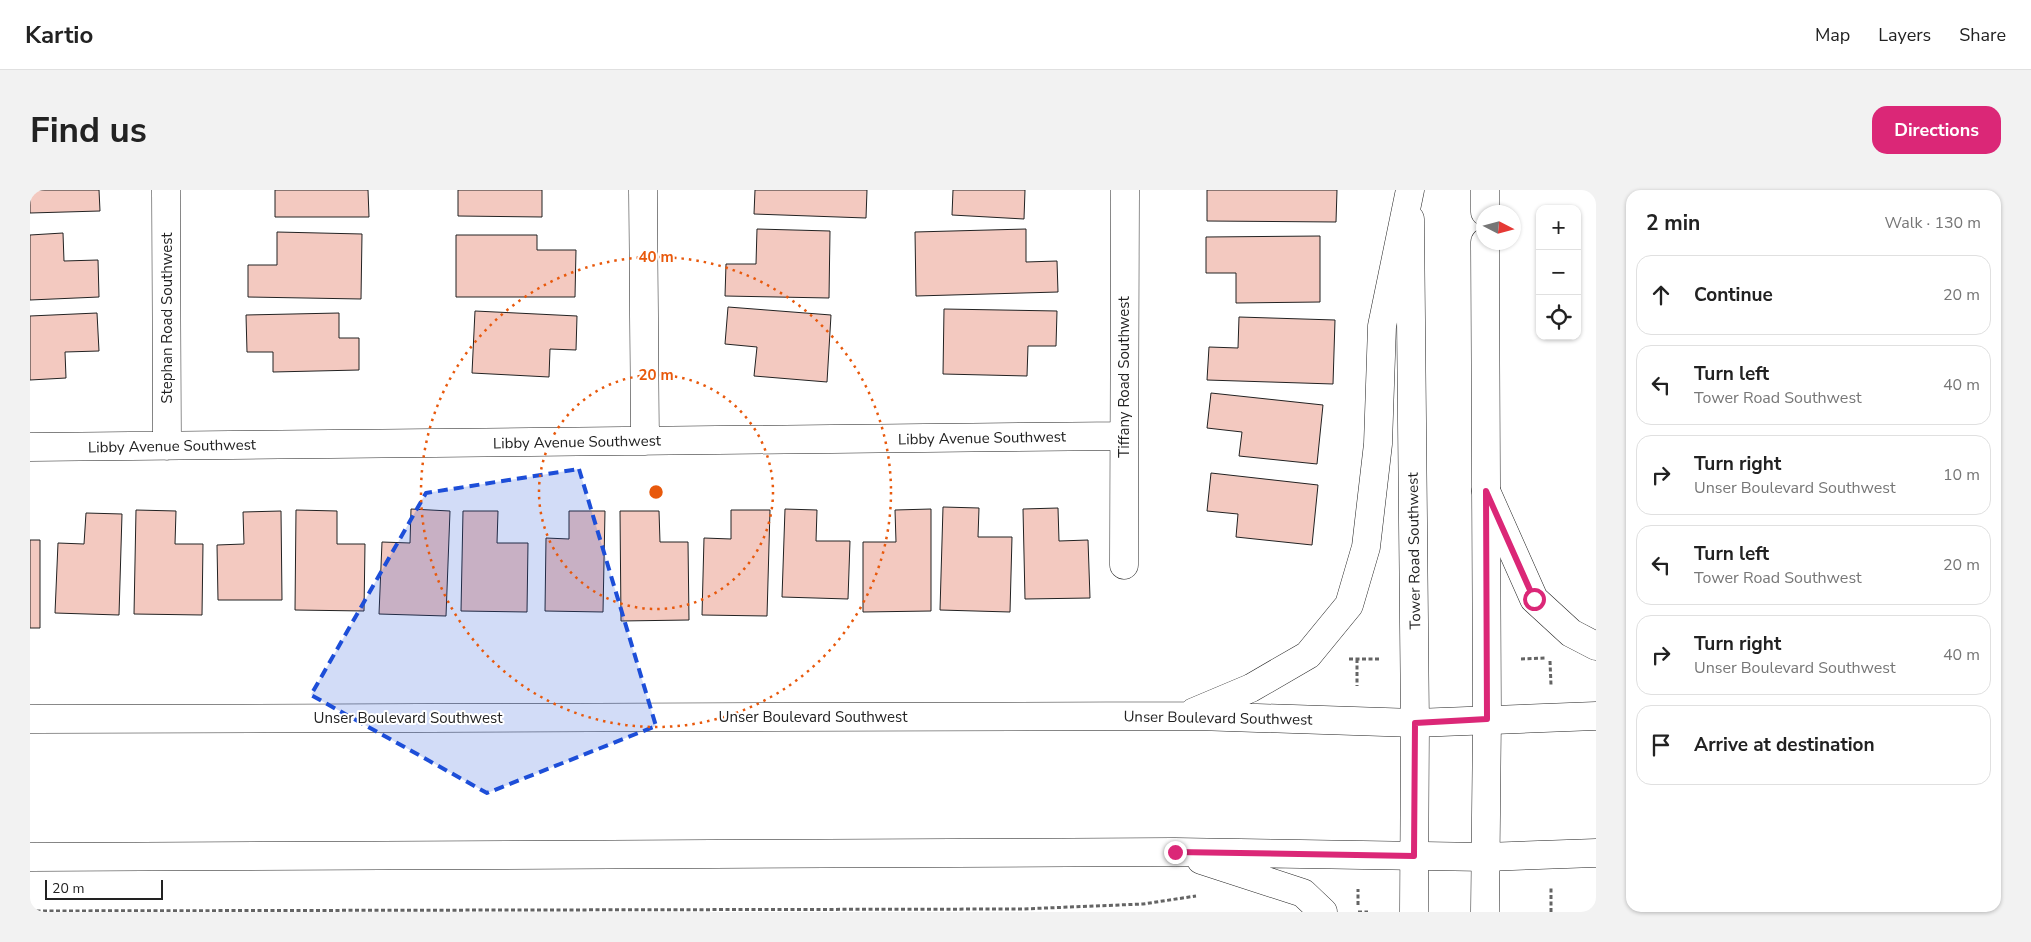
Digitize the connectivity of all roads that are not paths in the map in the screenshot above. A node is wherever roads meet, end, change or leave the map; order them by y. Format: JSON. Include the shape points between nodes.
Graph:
{"nodes":[{"id":1,"x":166,"y":190,"type":"edge"},
{"id":2,"x":644,"y":190,"type":"edge"},
{"id":3,"x":1125,"y":190,"type":"edge"},
{"id":4,"x":1410,"y":190,"type":"edge"},
{"id":5,"x":1485,"y":190,"type":"edge"},
{"id":6,"x":1485,"y":205,"type":"edge"},
{"id":7,"x":1485,"y":250,"type":"edge"},
{"id":8,"x":1124,"y":436,"type":"junction"},
{"id":9,"x":645,"y":441,"type":"junction"},
{"id":10,"x":167,"y":446,"type":"junction"},
{"id":11,"x":30,"y":447,"type":"edge"},
{"id":12,"x":1486,"y":491,"type":"junction"},
{"id":13,"x":1124,"y":565,"type":"dead end"},
{"id":14,"x":1596,"y":646,"type":"edge"},
{"id":15,"x":1184,"y":716,"type":"junction"},
{"id":16,"x":1596,"y":716,"type":"edge"},
{"id":17,"x":30,"y":719,"type":"edge"},
{"id":18,"x":1487,"y":719,"type":"junction"},
{"id":19,"x":1415,"y":723,"type":"junction"},
{"id":20,"x":1175,"y":852,"type":"junction"},
{"id":21,"x":1596,"y":853,"type":"edge"},
{"id":22,"x":1414,"y":856,"type":"junction"},
{"id":23,"x":30,"y":857,"type":"edge"},
{"id":24,"x":1485,"y":857,"type":"junction"},
{"id":25,"x":1323,"y":912,"type":"edge"},
{"id":26,"x":1414,"y":912,"type":"edge"},
{"id":27,"x":1485,"y":912,"type":"edge"}],
"edges":[{"from":1,"to":10,"type":"main road","name":"Stephan Road Southwest"},
{"from":2,"to":9,"type":"main road"},
{"from":3,"to":8,"type":"main road","name":"Tiffany Road Southwest"},
{"from":4,"to":15,"type":"main road","via":[[1382,326],[1378,444],[1366,547],[1349,605],[1308,655],[1251,688]]},
{"from":4,"to":19,"type":"main road","name":"Tower Road Southwest"},
{"from":5,"to":6,"type":"main road"},
{"from":7,"to":12,"type":"main road"},
{"from":8,"to":9,"type":"main road","name":"Libby Avenue Southwest"},
{"from":8,"to":13,"type":"main road","name":"Tiffany Road Southwest"},
{"from":9,"to":10,"type":"main road","name":"Libby Avenue Southwest"},
{"from":10,"to":11,"type":"main road","name":"Libby Avenue Southwest"},
{"from":12,"to":14,"type":"main road","via":[[1534,599],[1571,633]]},
{"from":12,"to":18,"type":"main road"},
{"from":15,"to":17,"type":"main road","name":"Unser Boulevard Southwest"},
{"from":15,"to":19,"type":"main road","name":"Unser Boulevard Southwest"},
{"from":16,"to":18,"type":"main road","name":"Unser Boulevard Southwest"},
{"from":18,"to":19,"type":"main road","name":"Unser Boulevard Southwest"},
{"from":18,"to":24,"type":"main road"},
{"from":19,"to":22,"type":"main road","name":"Tower Road Southwest"},
{"from":20,"to":22,"type":"main road"},
{"from":20,"to":23,"type":"main road"},
{"from":20,"to":25,"type":"main road","via":[[1303,893]]},
{"from":21,"to":24,"type":"main road"},
{"from":22,"to":24,"type":"main road"},
{"from":22,"to":26,"type":"main road","name":"Tower Road Southwest"},
{"from":24,"to":27,"type":"main road"}]}
